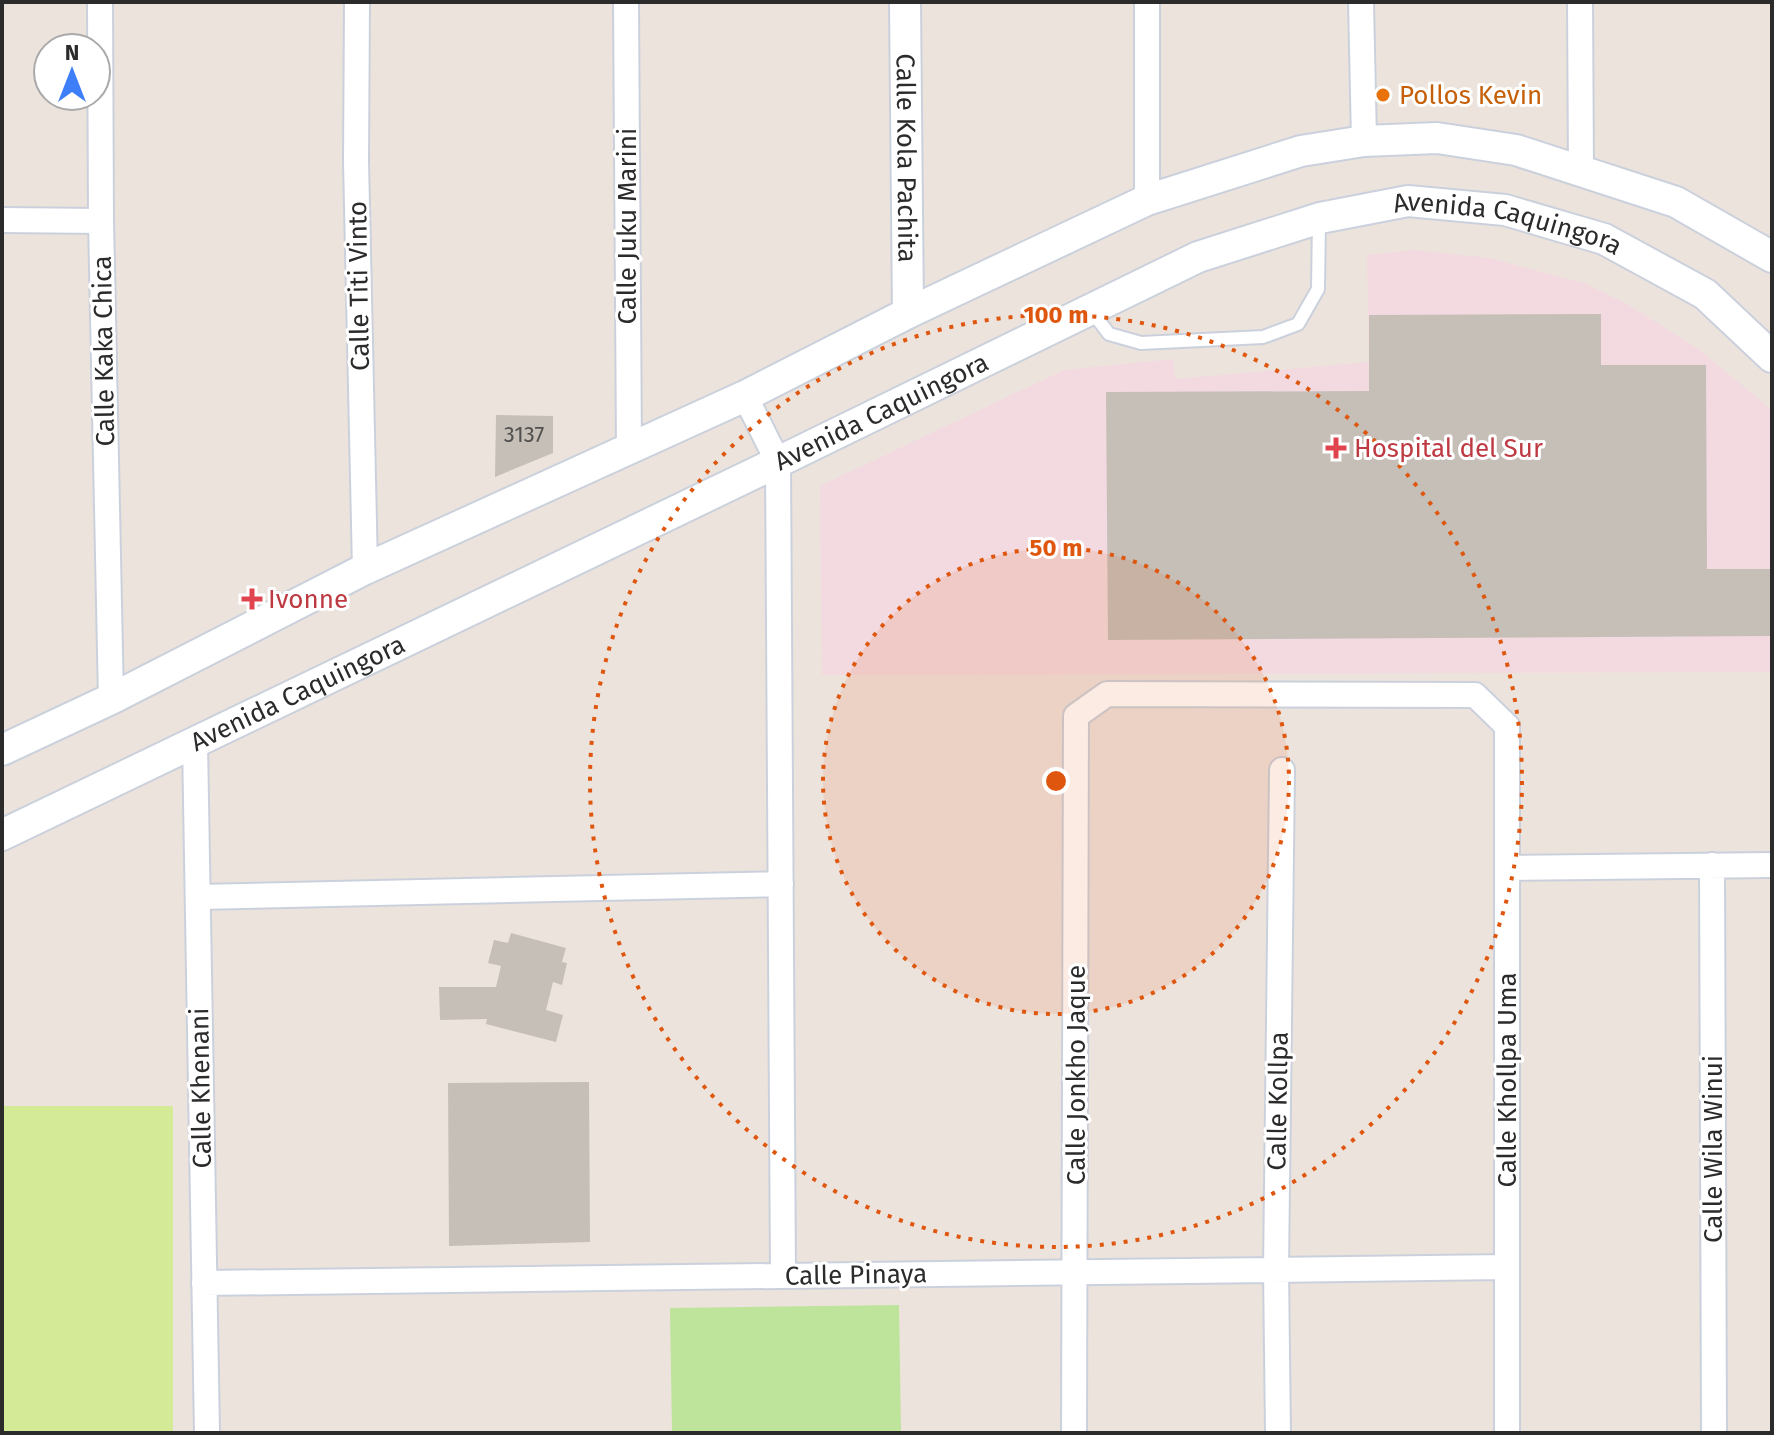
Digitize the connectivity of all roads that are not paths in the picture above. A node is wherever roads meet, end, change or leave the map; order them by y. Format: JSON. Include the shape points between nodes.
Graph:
{"nodes":[{"id":1,"x":100,"y":2,"type":"edge"},
{"id":2,"x":357,"y":2,"type":"edge"},
{"id":3,"x":626,"y":2,"type":"edge"},
{"id":4,"x":905,"y":2,"type":"edge"},
{"id":5,"x":1147,"y":2,"type":"edge"},
{"id":6,"x":1361,"y":2,"type":"edge"},
{"id":7,"x":1580,"y":2,"type":"edge"},
{"id":8,"x":1364,"y":141,"type":"junction"},
{"id":9,"x":1581,"y":170,"type":"junction"},
{"id":10,"x":1147,"y":200,"type":"junction"},
{"id":11,"x":1320,"y":218,"type":"junction"},
{"id":12,"x":2,"y":220,"type":"edge"},
{"id":13,"x":101,"y":221,"type":"junction"},
{"id":14,"x":1772,"y":257,"type":"edge"},
{"id":15,"x":1090,"y":309,"type":"junction"},
{"id":16,"x":908,"y":313,"type":"junction"},
{"id":17,"x":1772,"y":357,"type":"edge"},
{"id":18,"x":745,"y":396,"type":"junction"},
{"id":19,"x":629,"y":451,"type":"junction"},
{"id":20,"x":778,"y":462,"type":"junction"},
{"id":21,"x":365,"y":569,"type":"junction"},
{"id":22,"x":111,"y":699,"type":"junction"},
{"id":23,"x":1507,"y":726,"type":"joint"},
{"id":24,"x":195,"y":743,"type":"junction"},
{"id":25,"x":2,"y":750,"type":"edge"},
{"id":26,"x":1282,"y":770,"type":"dead end"},
{"id":27,"x":2,"y":835,"type":"edge"},
{"id":28,"x":1712,"y":865,"type":"junction"},
{"id":29,"x":1772,"y":865,"type":"edge"},
{"id":30,"x":1507,"y":868,"type":"junction"},
{"id":31,"x":781,"y":884,"type":"junction"},
{"id":32,"x":198,"y":897,"type":"junction"},
{"id":33,"x":1507,"y":1267,"type":"junction"},
{"id":34,"x":1276,"y":1270,"type":"junction"},
{"id":35,"x":1075,"y":1272,"type":"junction"},
{"id":36,"x":783,"y":1276,"type":"junction"},
{"id":37,"x":204,"y":1283,"type":"junction"},
{"id":38,"x":207,"y":1433,"type":"edge"},
{"id":39,"x":1074,"y":1433,"type":"edge"},
{"id":40,"x":1278,"y":1433,"type":"edge"},
{"id":41,"x":1507,"y":1433,"type":"edge"},
{"id":42,"x":1714,"y":1433,"type":"edge"}],
"edges":[{"from":1,"to":13,"type":"street","name":"Calle Kaka Chica"},
{"from":2,"to":21,"type":"street","name":"Calle Titi Vinto"},
{"from":3,"to":19,"type":"street","name":"Calle Juku Marini"},
{"from":4,"to":16,"type":"street","name":"Calle Kola Pachita"},
{"from":5,"to":10,"type":"street"},
{"from":6,"to":8,"type":"street"},
{"from":7,"to":9,"type":"street"},
{"from":8,"to":9,"type":"street","via":[[1437,138],[1516,150]]},
{"from":8,"to":10,"type":"street","via":[[1301,151]]},
{"from":9,"to":14,"type":"street","via":[[1676,202]]},
{"from":10,"to":16,"type":"street"},
{"from":11,"to":15,"type":"street","name":"Avenida Caquingora","via":[[1198,257]]},
{"from":11,"to":15,"type":"lane","via":[[1318,289],[1298,324],[1263,337],[1141,343],[1109,334]]},
{"from":11,"to":17,"type":"street","name":"Avenida Caquingora","via":[[1408,201],[1505,210],[1604,239],[1705,294]]},
{"from":12,"to":13,"type":"street"},
{"from":13,"to":22,"type":"street","name":"Calle Kaka Chica"},
{"from":15,"to":20,"type":"street","name":"Avenida Caquingora"},
{"from":16,"to":18,"type":"street"},
{"from":18,"to":19,"type":"street"},
{"from":18,"to":20,"type":"street"},
{"from":19,"to":21,"type":"street"},
{"from":20,"to":24,"type":"street","name":"Avenida Caquingora"},
{"from":20,"to":31,"type":"street"},
{"from":21,"to":22,"type":"street"},
{"from":22,"to":25,"type":"street"},
{"from":23,"to":30,"type":"street","name":"Calle Khollpa Uma"},
{"from":23,"to":35,"type":"street","name":"Calle Jonkho Jaque","via":[[1475,695],[1107,694],[1076,716]]},
{"from":24,"to":27,"type":"street","name":"Avenida Caquingora"},
{"from":24,"to":32,"type":"street","name":"Calle Khenani"},
{"from":26,"to":34,"type":"street","name":"Calle Kollpa"},
{"from":28,"to":29,"type":"street"},
{"from":28,"to":30,"type":"street"},
{"from":28,"to":42,"type":"street","name":"Calle Wila Winui"},
{"from":30,"to":33,"type":"street","name":"Calle Khollpa Uma"},
{"from":31,"to":32,"type":"street"},
{"from":31,"to":36,"type":"street"},
{"from":32,"to":37,"type":"street","name":"Calle Khenani"},
{"from":33,"to":34,"type":"street","name":"Calle Pinaya"},
{"from":33,"to":41,"type":"street","name":"Calle Khollpa Uma"},
{"from":34,"to":35,"type":"street","name":"Calle Pinaya"},
{"from":34,"to":40,"type":"street","name":"Calle Kollpa"},
{"from":35,"to":36,"type":"street","name":"Calle Pinaya"},
{"from":35,"to":39,"type":"street","name":"Calle Jonkho Jaque"},
{"from":36,"to":37,"type":"street","name":"Calle Pinaya"},
{"from":37,"to":38,"type":"street","name":"Calle Khenani"}]}
